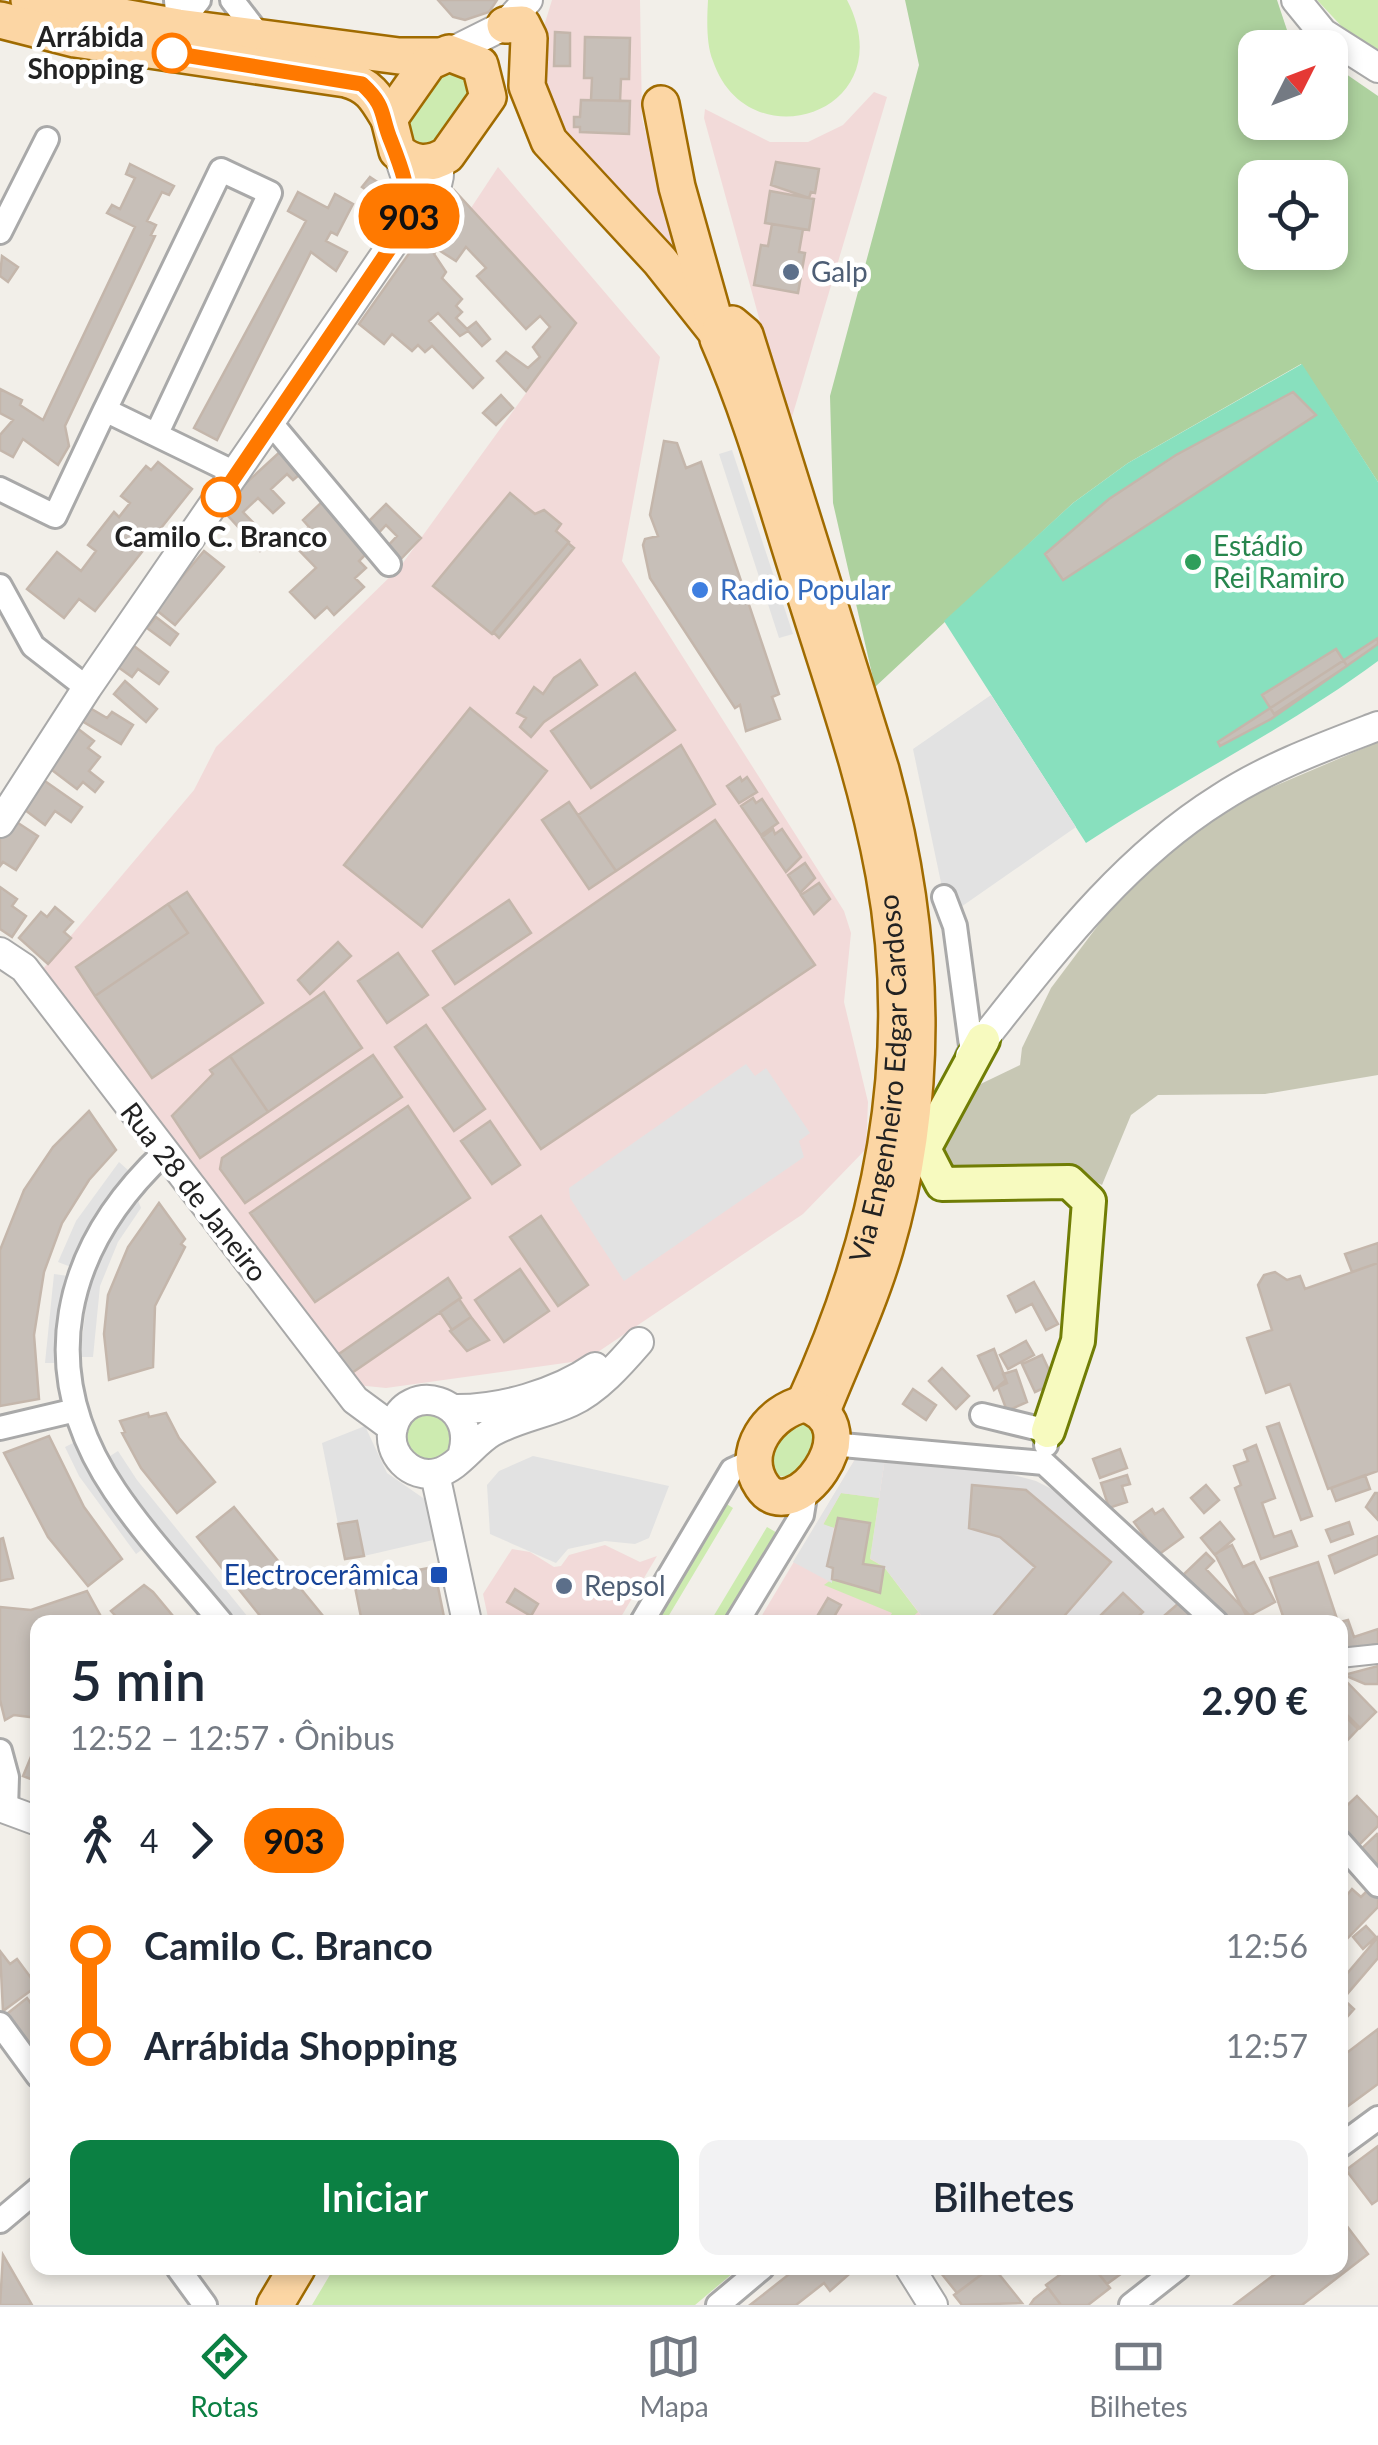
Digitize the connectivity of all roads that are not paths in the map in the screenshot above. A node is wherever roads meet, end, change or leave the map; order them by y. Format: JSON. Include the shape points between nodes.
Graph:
{"nodes":[{"id":1,"x":29,"y":0,"type":"edge"},
{"id":2,"x":232,"y":0,"type":"edge"},
{"id":3,"x":1296,"y":0,"type":"edge"},
{"id":4,"x":516,"y":13,"type":"edge"},
{"id":5,"x":0,"y":20,"type":"edge"},
{"id":6,"x":181,"y":20,"type":"edge"},
{"id":7,"x":259,"y":34,"type":"junction"},
{"id":8,"x":444,"y":54,"type":"junction"},
{"id":9,"x":1378,"y":68,"type":"edge"},
{"id":10,"x":661,"y":104,"type":"dead end"},
{"id":11,"x":467,"y":129,"type":"junction"},
{"id":12,"x":392,"y":135,"type":"junction"},
{"id":13,"x":47,"y":139,"type":"dead end"},
{"id":14,"x":549,"y":140,"type":"junction"},
{"id":15,"x":438,"y":160,"type":"junction"},
{"id":16,"x":8,"y":197,"type":"edge"},
{"id":17,"x":409,"y":220,"type":"junction"},
{"id":18,"x":0,"y":232,"type":"edge"},
{"id":19,"x":728,"y":341,"type":"junction"},
{"id":20,"x":105,"y":410,"type":"junction"},
{"id":21,"x":271,"y":423,"type":"junction"},
{"id":22,"x":157,"y":433,"type":"junction"},
{"id":23,"x":237,"y":474,"type":"junction"},
{"id":24,"x":0,"y":489,"type":"edge"},
{"id":25,"x":389,"y":564,"type":"dead end"},
{"id":26,"x":0,"y":586,"type":"edge"},
{"id":27,"x":87,"y":688,"type":"junction"},
{"id":28,"x":851,"y":706,"type":"junction"},
{"id":29,"x":1378,"y":726,"type":"edge"},
{"id":30,"x":0,"y":823,"type":"edge"},
{"id":31,"x":944,"y":897,"type":"dead end"},
{"id":32,"x":0,"y":952,"type":"edge"},
{"id":33,"x":974,"y":1051,"type":"junction"},
{"id":34,"x":164,"y":1153,"type":"junction"},
{"id":35,"x":453,"y":1409,"type":"junction"},
{"id":36,"x":76,"y":1410,"type":"junction"},
{"id":37,"x":982,"y":1415,"type":"dead end"},
{"id":38,"x":819,"y":1420,"type":"junction"},
{"id":39,"x":0,"y":1428,"type":"edge"},
{"id":40,"x":393,"y":1428,"type":"junction"},
{"id":41,"x":1046,"y":1447,"type":"junction"},
{"id":42,"x":462,"y":1453,"type":"junction"},
{"id":43,"x":754,"y":1460,"type":"junction"},
{"id":44,"x":435,"y":1474,"type":"junction"},
{"id":45,"x":806,"y":1490,"type":"junction"},
{"id":46,"x":215,"y":1615,"type":"edge"},
{"id":47,"x":465,"y":1615,"type":"edge"},
{"id":48,"x":646,"y":1615,"type":"edge"},
{"id":49,"x":742,"y":1615,"type":"edge"},
{"id":50,"x":1209,"y":1615,"type":"edge"},
{"id":51,"x":1378,"y":1654,"type":"edge"},
{"id":52,"x":1348,"y":1657,"type":"edge"},
{"id":53,"x":0,"y":1751,"type":"edge"},
{"id":54,"x":3,"y":1808,"type":"edge"},
{"id":55,"x":30,"y":1818,"type":"edge"},
{"id":56,"x":1348,"y":1851,"type":"edge"},
{"id":57,"x":1378,"y":1885,"type":"edge"},
{"id":58,"x":0,"y":2024,"type":"edge"},
{"id":59,"x":30,"y":2065,"type":"edge"},
{"id":60,"x":1378,"y":2118,"type":"edge"},
{"id":61,"x":1348,"y":2140,"type":"edge"},
{"id":62,"x":30,"y":2194,"type":"edge"},
{"id":63,"x":4,"y":2209,"type":"edge"},
{"id":64,"x":183,"y":2275,"type":"edge"},
{"id":65,"x":293,"y":2275,"type":"edge"},
{"id":66,"x":754,"y":2275,"type":"edge"},
{"id":67,"x":915,"y":2275,"type":"edge"},
{"id":68,"x":1169,"y":2275,"type":"edge"},
{"id":69,"x":205,"y":2305,"type":"edge"},
{"id":70,"x":275,"y":2305,"type":"edge"},
{"id":71,"x":718,"y":2305,"type":"edge"},
{"id":72,"x":934,"y":2305,"type":"edge"},
{"id":73,"x":1131,"y":2305,"type":"edge"}],
"edges":[{"from":1,"to":6,"type":"main road"},
{"from":2,"to":7,"type":"street"},
{"from":3,"to":9,"type":"street","via":[[1323,32]]},
{"from":4,"to":8,"type":"street"},
{"from":4,"to":14,"type":"main road","via":[[530,38],[527,86]]},
{"from":5,"to":6,"type":"main road","via":[[76,39]]},
{"from":6,"to":7,"type":"main road"},
{"from":6,"to":12,"type":"main road","via":[[362,84]]},
{"from":7,"to":8,"type":"main road","via":[[398,56]]},
{"from":8,"to":11,"type":"main road","via":[[480,65],[488,86],[483,108]]},
{"from":8,"to":12,"type":"main road","via":[[429,62]]},
{"from":10,"to":19,"type":"main road","name":"Via Engenheiro Edgar Cardoso","via":[[678,187]]},
{"from":11,"to":14,"type":"main road","via":[[522,124]]},
{"from":11,"to":15,"type":"main road"},
{"from":12,"to":15,"type":"main road","via":[[416,162]]},
{"from":12,"to":17,"type":"street","via":[[410,186]]},
{"from":13,"to":16,"type":"street"},
{"from":14,"to":19,"type":"main road"},
{"from":15,"to":17,"type":"street","via":[[440,180]]},
{"from":16,"to":18,"type":"street"},
{"from":17,"to":21,"type":"street"},
{"from":19,"to":28,"type":"main road","name":"Via Engenheiro Edgar Cardoso"},
{"from":19,"to":28,"type":"main road","name":"Via Engenheiro Edgar Cardoso","via":[[762,398]]},
{"from":20,"to":22,"type":"street"},
{"from":20,"to":22,"type":"street","via":[[220,170],[270,193]]},
{"from":20,"to":24,"type":"street","via":[[54,516]]},
{"from":21,"to":23,"type":"street"},
{"from":21,"to":25,"type":"street"},
{"from":22,"to":23,"type":"street"},
{"from":23,"to":27,"type":"street"},
{"from":26,"to":27,"type":"street","via":[[33,646]]},
{"from":27,"to":30,"type":"street"},
{"from":28,"to":38,"type":"main road","name":"Via Engenheiro Edgar Cardoso","via":[[881,858],[896,986],[891,1117],[874,1251]]},
{"from":29,"to":33,"type":"street","via":[[1280,765],[1178,828],[1114,885]]},
{"from":31,"to":33,"type":"street","via":[[955,926]]},
{"from":32,"to":34,"type":"street","name":"Rua 28 de Janeiro","via":[[24,968]]},
{"from":33,"to":41,"type":"main road","via":[[924,1149],[942,1184],[1068,1182],[1089,1202],[1078,1341]]},
{"from":34,"to":36,"type":"street","via":[[101,1224],[77,1280],[70,1322]]},
{"from":34,"to":40,"type":"street","name":"Rua 28 de Janeiro","via":[[355,1400]]},
{"from":35,"to":40,"type":"street","via":[[418,1402],[406,1407]]},
{"from":35,"to":42,"type":"street","via":[[466,1430]]},
{"from":35,"to":42,"type":"street","via":[[486,1410],[578,1378],[639,1342],[615,1370],[571,1402],[492,1432]]},
{"from":36,"to":39,"type":"street"},
{"from":36,"to":46,"type":"street","via":[[114,1490]]},
{"from":37,"to":41,"type":"street"},
{"from":38,"to":41,"type":"street"},
{"from":38,"to":43,"type":"main road","via":[[774,1416]]},
{"from":38,"to":45,"type":"main road","name":"Via Engenheiro Edgar Cardoso","via":[[824,1465]]},
{"from":40,"to":44,"type":"street","via":[[402,1463]]},
{"from":41,"to":50,"type":"street"},
{"from":42,"to":44,"type":"street"},
{"from":43,"to":45,"type":"main road","via":[[770,1494]]},
{"from":43,"to":48,"type":"street","via":[[732,1470]]},
{"from":44,"to":47,"type":"street"},
{"from":45,"to":49,"type":"street","via":[[802,1515]]},
{"from":51,"to":52,"type":"street"},
{"from":53,"to":54,"type":"street","via":[[7,1776]]},
{"from":54,"to":55,"type":"street"},
{"from":56,"to":57,"type":"street"},
{"from":58,"to":59,"type":"street"},
{"from":60,"to":61,"type":"street"},
{"from":62,"to":63,"type":"street"},
{"from":64,"to":69,"type":"street"},
{"from":65,"to":70,"type":"main road"},
{"from":66,"to":71,"type":"street"},
{"from":67,"to":72,"type":"street"},
{"from":68,"to":73,"type":"street"}]}
